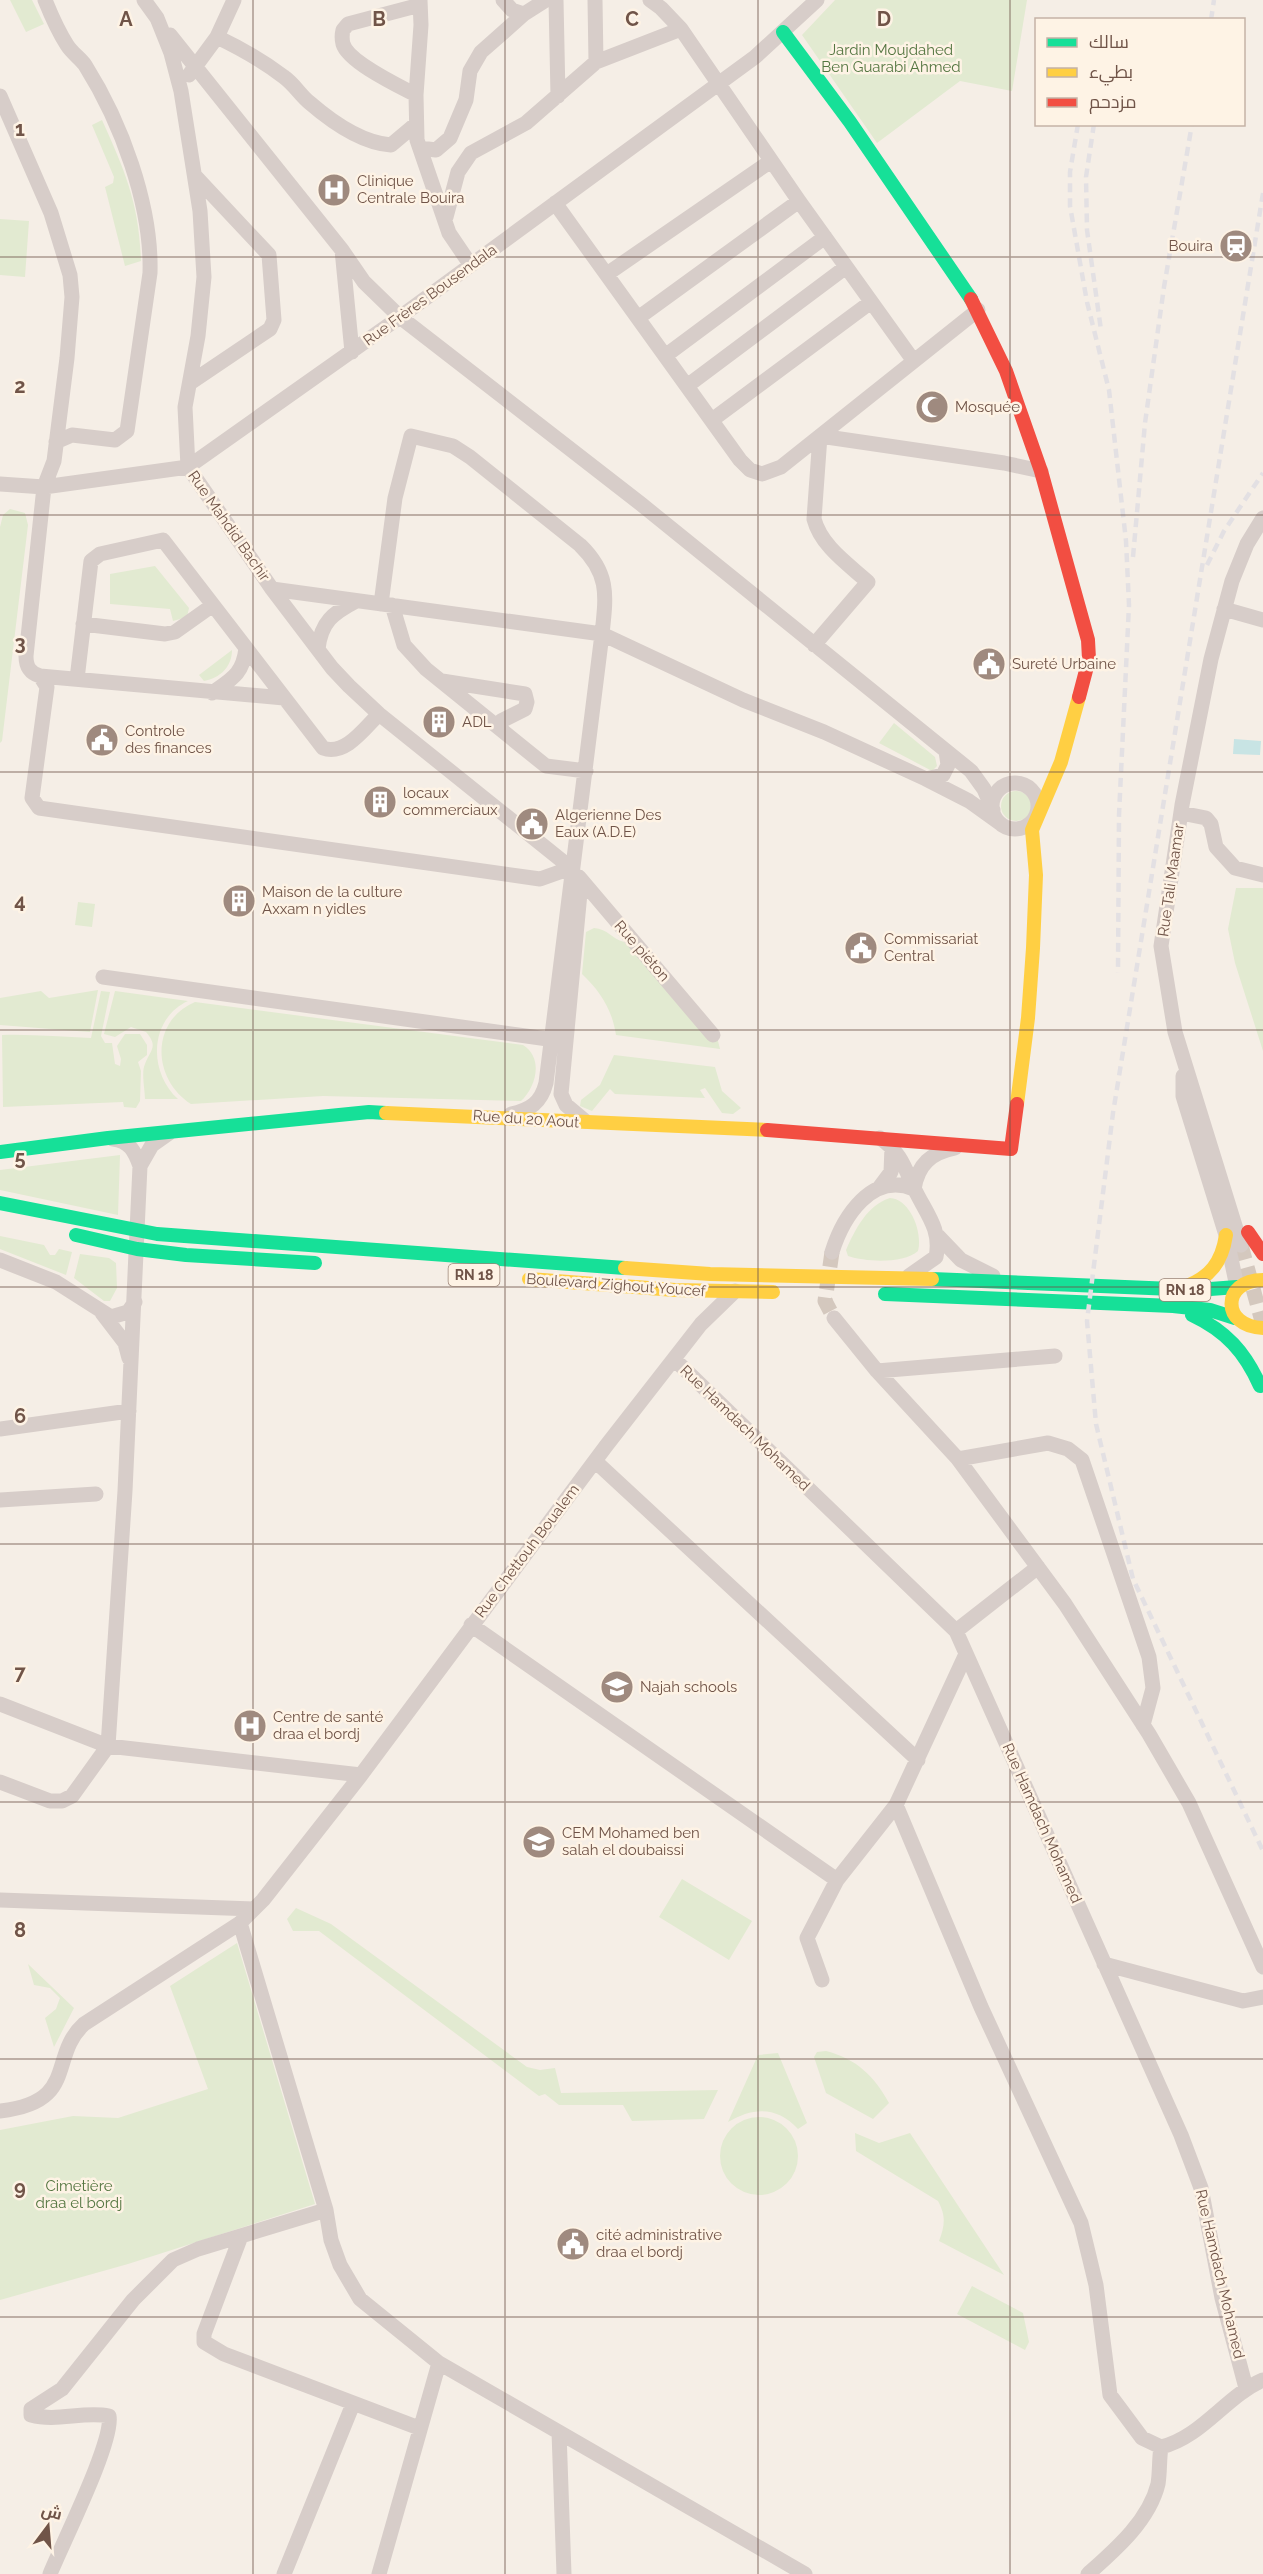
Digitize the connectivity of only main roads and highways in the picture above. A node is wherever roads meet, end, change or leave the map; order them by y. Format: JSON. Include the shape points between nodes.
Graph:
{"nodes":[{"id":1,"x":783,"y":32,"type":"road end"},
{"id":2,"x":0,"y":1152,"type":"edge"},
{"id":3,"x":0,"y":1203,"type":"edge"},
{"id":4,"x":58,"y":1231,"type":"dead end"},
{"id":5,"x":1226,"y":1235,"type":"road end"},
{"id":6,"x":1245,"y":1238,"type":"road end"},
{"id":7,"x":1263,"y":1254,"type":"edge"},
{"id":8,"x":326,"y":1264,"type":"dead end"},
{"id":9,"x":520,"y":1278,"type":"dead end"},
{"id":10,"x":1263,"y":1280,"type":"edge"},
{"id":11,"x":1237,"y":1287,"type":"junction"},
{"id":12,"x":1176,"y":1289,"type":"junction"},
{"id":13,"x":789,"y":1292,"type":"dead end"},
{"id":14,"x":875,"y":1293,"type":"dead end"},
{"id":15,"x":1173,"y":1306,"type":"junction"},
{"id":16,"x":1235,"y":1318,"type":"junction"},
{"id":17,"x":1263,"y":1328,"type":"edge"},
{"id":18,"x":1260,"y":1386,"type":"road end"}],
"edges":[{"from":1,"to":2,"type":"main road","name":"Rue du 20 Aout","via":[[850,122],[978,310],[1006,370],[1041,471],[1090,649],[1057,775],[1032,830],[1036,875],[1034,948],[1013,1144],[1007,1150],[879,1138],[369,1112]]},
{"from":3,"to":12,"type":"main road","name":"Boulevard Zighout Youcef","number":"RN 18","via":[[157,1234],[592,1267]]},
{"from":4,"to":8,"type":"main road","via":[[137,1249]]},
{"from":5,"to":12,"type":"main road","via":[[1215,1268],[1194,1284]]},
{"from":6,"to":7,"type":"main road"},
{"from":9,"to":13,"type":"main road","name":"Boulevard Zighout Youcef","number":"RN 18","via":[[675,1290]]},
{"from":10,"to":11,"type":"main road","name":"Boulevard Zighout Youcef","via":[[1251,1279]]},
{"from":11,"to":12,"type":"main road","name":"Boulevard Zighout Youcef","number":"RN 18"},
{"from":11,"to":16,"type":"main road","via":[[1231,1302]]},
{"from":14,"to":15,"type":"main road","number":"RN 18"},
{"from":15,"to":16,"type":"main road","number":"RN 18","via":[[1210,1310]]},
{"from":15,"to":18,"type":"main road","via":[[1232,1338],[1246,1353]]},
{"from":16,"to":17,"type":"main road","via":[[1248,1328]]}]}
